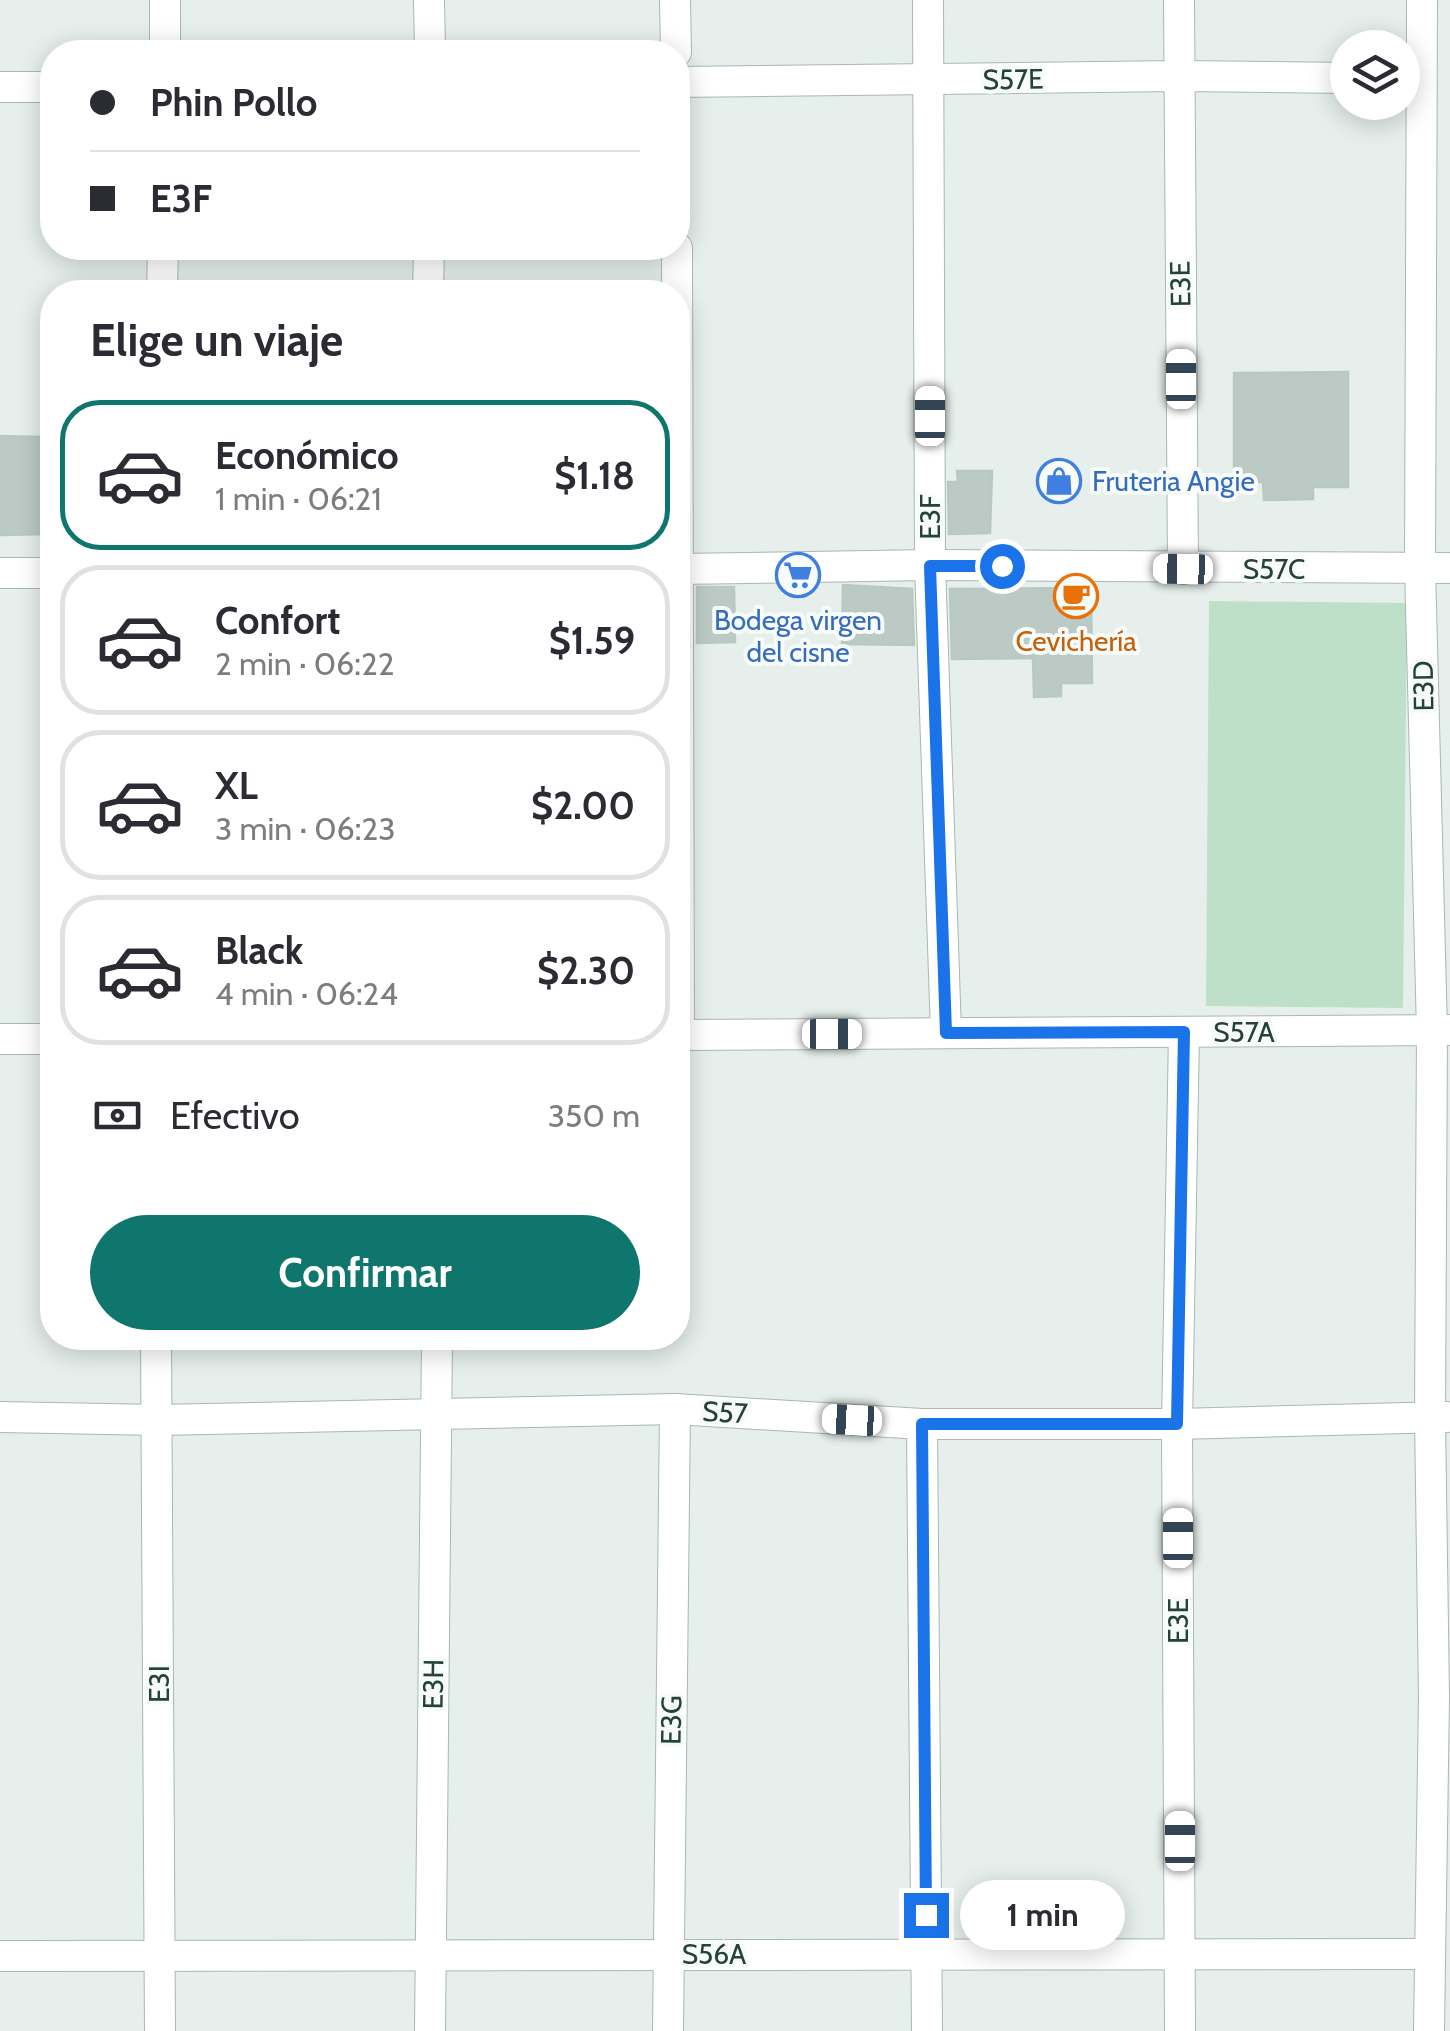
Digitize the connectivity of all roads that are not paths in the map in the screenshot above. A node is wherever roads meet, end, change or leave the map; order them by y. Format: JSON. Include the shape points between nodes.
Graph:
{"nodes":[{"id":1,"x":165,"y":0,"type":"edge"},
{"id":2,"x":429,"y":0,"type":"edge"},
{"id":3,"x":675,"y":0,"type":"edge"},
{"id":4,"x":928,"y":0,"type":"edge"},
{"id":5,"x":1179,"y":0,"type":"edge"},
{"id":6,"x":1422,"y":0,"type":"edge"},
{"id":7,"x":164,"y":40,"type":"edge"},
{"id":8,"x":430,"y":40,"type":"edge"},
{"id":9,"x":676,"y":40,"type":"edge"},
{"id":10,"x":1178,"y":76,"type":"junction"},
{"id":11,"x":1330,"y":78,"type":"edge"},
{"id":12,"x":1426,"y":79,"type":"edge"},
{"id":13,"x":930,"y":80,"type":"junction"},
{"id":14,"x":690,"y":82,"type":"edge"},
{"id":15,"x":40,"y":86,"type":"edge"},
{"id":16,"x":0,"y":88,"type":"edge"},
{"id":17,"x":930,"y":566,"type":"junction"},
{"id":18,"x":1435,"y":568,"type":"edge"},
{"id":19,"x":690,"y":569,"type":"edge"},
{"id":20,"x":1183,"y":569,"type":"junction"},
{"id":21,"x":40,"y":573,"type":"edge"},
{"id":22,"x":0,"y":574,"type":"edge"},
{"id":23,"x":1441,"y":1030,"type":"edge"},
{"id":24,"x":1184,"y":1032,"type":"junction"},
{"id":25,"x":946,"y":1033,"type":"junction"},
{"id":26,"x":690,"y":1035,"type":"edge"},
{"id":27,"x":40,"y":1038,"type":"edge"},
{"id":28,"x":0,"y":1039,"type":"edge"},
{"id":29,"x":156,"y":1350,"type":"edge"},
{"id":30,"x":437,"y":1350,"type":"edge"},
{"id":31,"x":675,"y":1409,"type":"junction"},
{"id":32,"x":436,"y":1414,"type":"junction"},
{"id":33,"x":0,"y":1417,"type":"edge"},
{"id":34,"x":1440,"y":1418,"type":"edge"},
{"id":35,"x":158,"y":1420,"type":"junction"},
{"id":36,"x":922,"y":1424,"type":"junction"},
{"id":37,"x":1177,"y":1424,"type":"junction"},
{"id":38,"x":1442,"y":1697,"type":"edge"},
{"id":39,"x":926,"y":1953,"type":"junction"},
{"id":40,"x":668,"y":1954,"type":"junction"},
{"id":41,"x":1181,"y":1954,"type":"junction"},
{"id":42,"x":1428,"y":1954,"type":"junction"},
{"id":43,"x":430,"y":1955,"type":"junction"},
{"id":44,"x":0,"y":1956,"type":"edge"},
{"id":45,"x":159,"y":1956,"type":"junction"},
{"id":46,"x":160,"y":2031,"type":"edge"},
{"id":47,"x":430,"y":2031,"type":"edge"},
{"id":48,"x":668,"y":2031,"type":"edge"},
{"id":49,"x":927,"y":2031,"type":"edge"},
{"id":50,"x":1180,"y":2031,"type":"edge"},
{"id":51,"x":1430,"y":2031,"type":"edge"}],
"edges":[{"from":1,"to":7,"type":"street"},
{"from":2,"to":8,"type":"street"},
{"from":3,"to":9,"type":"street"},
{"from":4,"to":13,"type":"street","name":"E3F"},
{"from":5,"to":10,"type":"street","name":"E3E"},
{"from":6,"to":12,"type":"street","name":"E3D"},
{"from":10,"to":11,"type":"street","name":"S57E"},
{"from":10,"to":13,"type":"street","name":"S57E"},
{"from":10,"to":20,"type":"street","name":"E3E"},
{"from":12,"to":18,"type":"street","name":"E3D"},
{"from":13,"to":14,"type":"street","name":"S57E"},
{"from":13,"to":17,"type":"street","name":"E3F"},
{"from":15,"to":16,"type":"street"},
{"from":17,"to":19,"type":"street","name":"S57C"},
{"from":17,"to":20,"type":"street","name":"S57C"},
{"from":17,"to":25,"type":"street","name":"E3F"},
{"from":18,"to":20,"type":"street","name":"S57C"},
{"from":18,"to":23,"type":"street","name":"E3D"},
{"from":21,"to":22,"type":"street"},
{"from":23,"to":24,"type":"street","name":"S57A"},
{"from":23,"to":34,"type":"street","name":"E3D"},
{"from":24,"to":25,"type":"street","name":"S57A"},
{"from":24,"to":37,"type":"street","name":"E3E"},
{"from":25,"to":26,"type":"street","name":"S57A"},
{"from":27,"to":28,"type":"street"},
{"from":29,"to":35,"type":"street","name":"E3I"},
{"from":30,"to":32,"type":"street","name":"E3H"},
{"from":31,"to":32,"type":"street","name":"S57"},
{"from":31,"to":36,"type":"street","name":"S57"},
{"from":31,"to":40,"type":"street","name":"E3G"},
{"from":32,"to":35,"type":"street","name":"S57"},
{"from":32,"to":43,"type":"street","name":"E3H"},
{"from":33,"to":35,"type":"street","name":"S57"},
{"from":34,"to":37,"type":"street","name":"S57"},
{"from":34,"to":38,"type":"street","name":"E3D"},
{"from":35,"to":45,"type":"street","name":"E3I"},
{"from":36,"to":37,"type":"street","name":"S57"},
{"from":36,"to":39,"type":"street"},
{"from":37,"to":41,"type":"street","name":"E3E"},
{"from":38,"to":42,"type":"street","name":"E3D"},
{"from":39,"to":40,"type":"street","name":"S56A"},
{"from":39,"to":41,"type":"street","name":"S56A"},
{"from":39,"to":49,"type":"street"},
{"from":40,"to":43,"type":"street","name":"S56A"},
{"from":40,"to":48,"type":"street","name":"E3G"},
{"from":41,"to":42,"type":"street","name":"S56A"},
{"from":41,"to":50,"type":"street","name":"E3E"},
{"from":42,"to":51,"type":"street","name":"E3D"},
{"from":43,"to":45,"type":"street","name":"S56A"},
{"from":43,"to":47,"type":"street","name":"E3H"},
{"from":44,"to":45,"type":"street","name":"S56A"},
{"from":45,"to":46,"type":"street","name":"E3I"}]}
